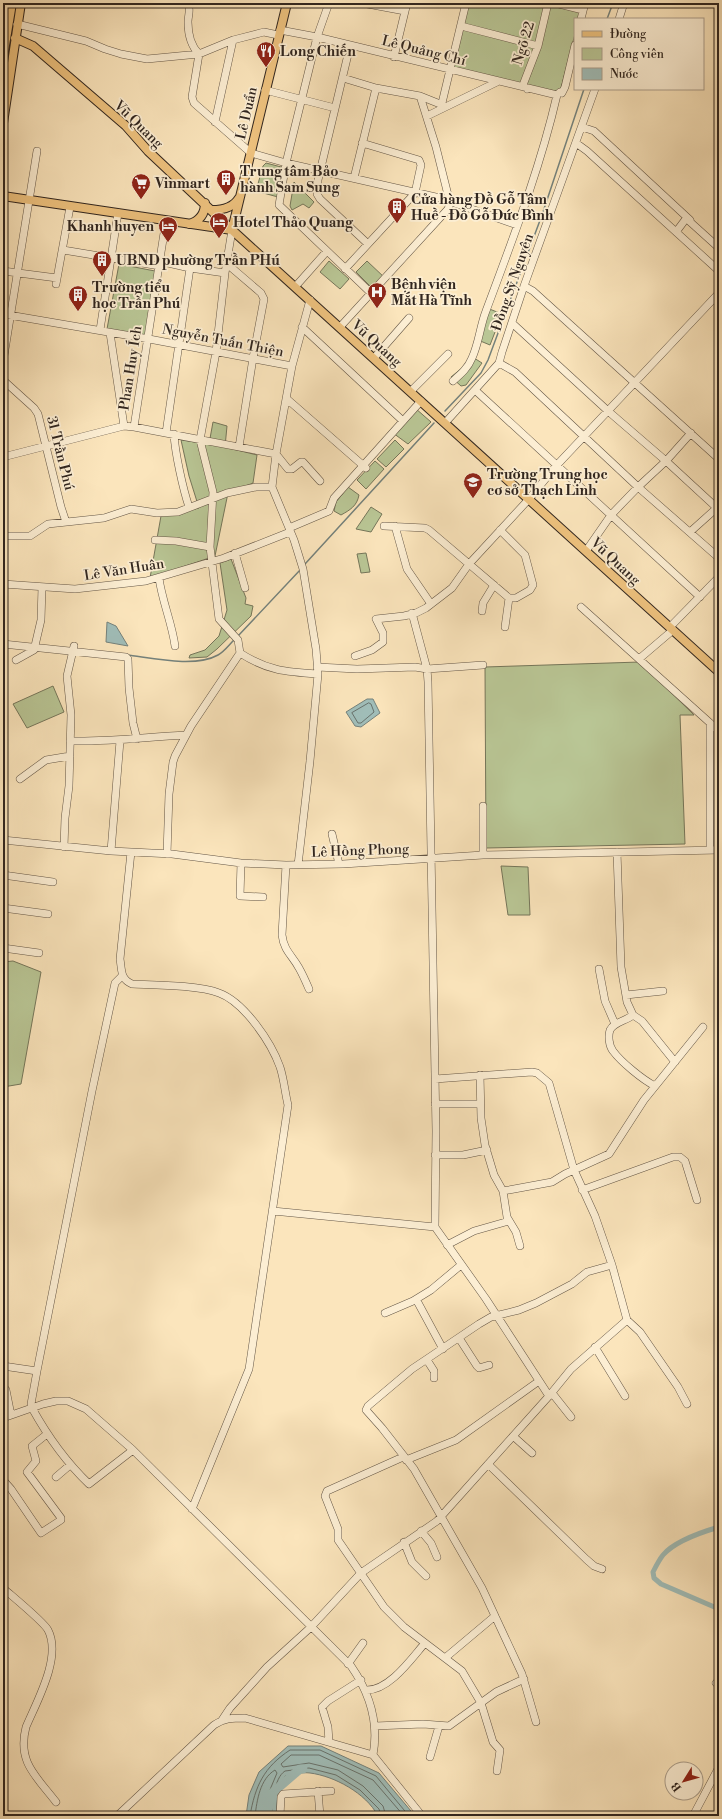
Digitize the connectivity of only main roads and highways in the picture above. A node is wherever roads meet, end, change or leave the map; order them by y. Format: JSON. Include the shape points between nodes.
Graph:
{"nodes":[{"id":1,"x":12,"y":3,"type":"edge"},
{"id":2,"x":20,"y":3,"type":"edge"},
{"id":3,"x":287,"y":3,"type":"edge"},
{"id":4,"x":5,"y":34,"type":"edge"},
{"id":5,"x":15,"y":38,"type":"junction"},
{"id":6,"x":3,"y":57,"type":"edge"},
{"id":7,"x":3,"y":123,"type":"edge"},
{"id":8,"x":242,"y":191,"type":"junction"},
{"id":9,"x":3,"y":196,"type":"edge"},
{"id":10,"x":205,"y":203,"type":"junction"},
{"id":11,"x":212,"y":210,"type":"junction"},
{"id":12,"x":189,"y":224,"type":"junction"},
{"id":13,"x":232,"y":230,"type":"junction"},
{"id":14,"x":719,"y":672,"type":"edge"}],
"edges":[{"from":1,"to":4,"type":"main road"},
{"from":2,"to":5,"type":"main road"},
{"from":3,"to":8,"type":"main road","name":"Lê Duẩn"},
{"from":4,"to":6,"type":"main road"},
{"from":5,"to":7,"type":"main road"},
{"from":5,"to":10,"type":"main road","name":"Vũ Quang","via":[[38,50],[126,126],[148,151]]},
{"from":8,"to":11,"type":"main road","via":[[230,206],[222,210]]},
{"from":8,"to":13,"type":"main road","name":"Lê Duẩn"},
{"from":9,"to":12,"type":"main road"},
{"from":10,"to":11,"type":"main road","name":"Vũ Quang"},
{"from":10,"to":12,"type":"main road","via":[[203,214]]},
{"from":11,"to":13,"type":"main road","name":"Vũ Quang"},
{"from":12,"to":13,"type":"main road"},
{"from":13,"to":14,"type":"main road","name":"Vũ Quang"}]}
